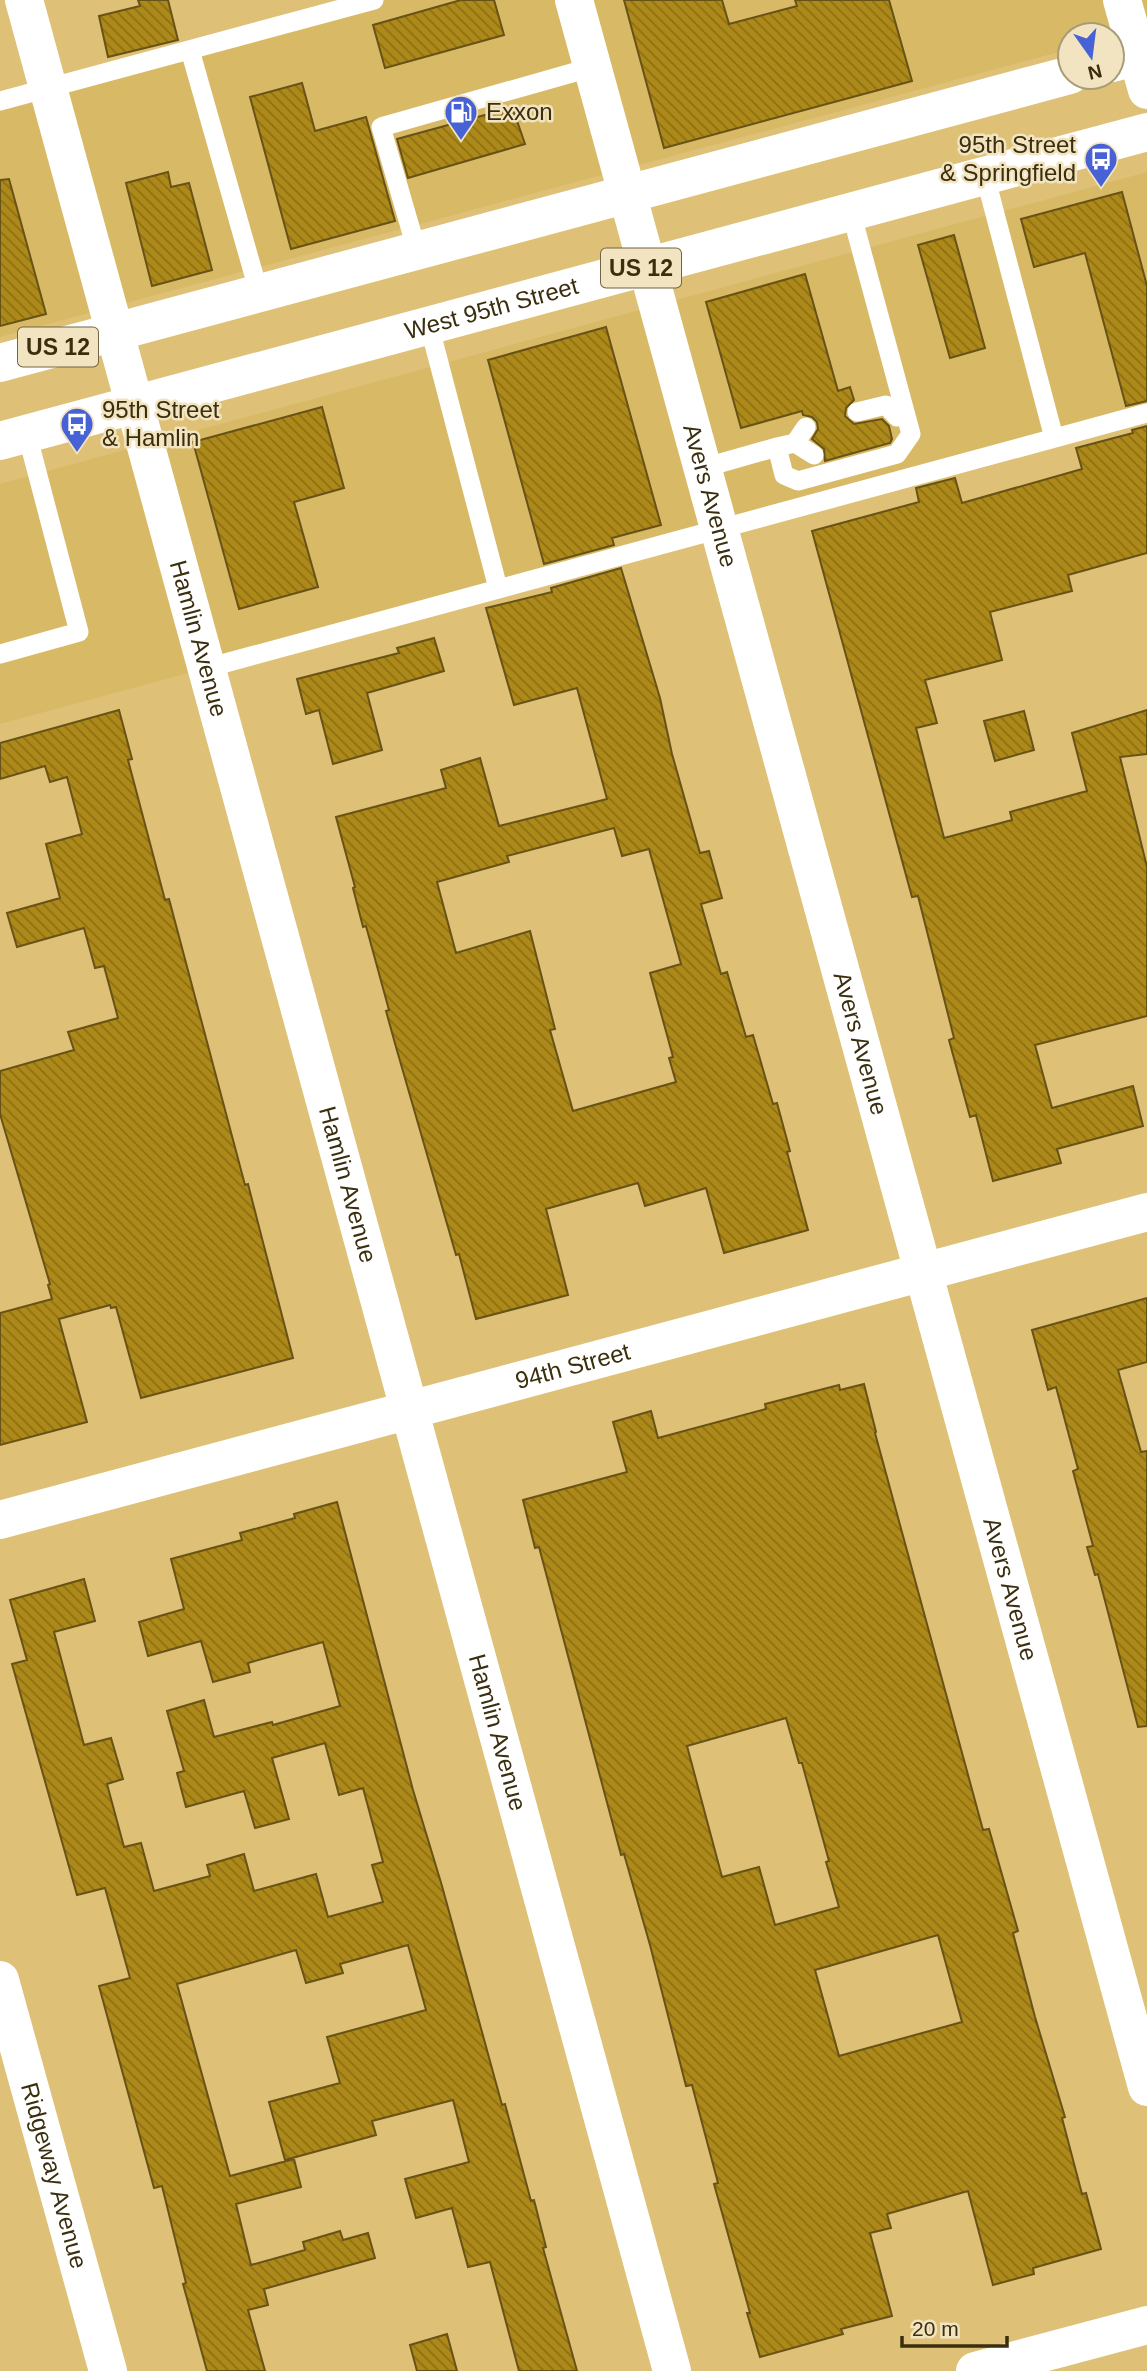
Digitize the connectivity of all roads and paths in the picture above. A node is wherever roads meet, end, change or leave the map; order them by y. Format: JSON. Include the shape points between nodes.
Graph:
{"nodes":[{"id":1,"x":24,"y":0,"type":"edge"},
{"id":2,"x":374,"y":0,"type":"edge"},
{"id":3,"x":574,"y":0,"type":"edge"},
{"id":4,"x":1122,"y":0,"type":"edge"},
{"id":5,"x":190,"y":50,"type":"junction"},
{"id":6,"x":1136,"y":66,"type":"edge"},
{"id":7,"x":593,"y":67,"type":"junction"},
{"id":8,"x":1056,"y":79,"type":"edge"},
{"id":9,"x":48,"y":88,"type":"junction"},
{"id":10,"x":0,"y":101,"type":"edge"},
{"id":11,"x":1147,"y":132,"type":"edge"},
{"id":12,"x":985,"y":176,"type":"junction"},
{"id":13,"x":627,"y":194,"type":"junction"},
{"id":14,"x":851,"y":212,"type":"junction"},
{"id":15,"x":417,"y":251,"type":"junction"},
{"id":16,"x":647,"y":267,"type":"junction"},
{"id":17,"x":259,"y":293,"type":"junction"},
{"id":18,"x":429,"y":325,"type":"junction"},
{"id":19,"x":116,"y":332,"type":"junction"},
{"id":20,"x":0,"y":363,"type":"edge"},
{"id":21,"x":135,"y":404,"type":"junction"},
{"id":22,"x":857,"y":412,"type":"dead end"},
{"id":23,"x":1147,"y":412,"type":"edge"},
{"id":24,"x":898,"y":421,"type":"junction"},
{"id":25,"x":806,"y":427,"type":"dead end"},
{"id":26,"x":13,"y":437,"type":"edge"},
{"id":27,"x":1054,"y":438,"type":"junction"},
{"id":28,"x":786,"y":445,"type":"junction"},
{"id":29,"x":814,"y":455,"type":"dead end"},
{"id":30,"x":703,"y":468,"type":"junction"},
{"id":31,"x":720,"y":528,"type":"junction"},
{"id":32,"x":498,"y":589,"type":"junction"},
{"id":33,"x":0,"y":654,"type":"edge"},
{"id":34,"x":207,"y":668,"type":"junction"},
{"id":35,"x":1147,"y":1212,"type":"edge"},
{"id":36,"x":924,"y":1272,"type":"junction"},
{"id":37,"x":410,"y":1410,"type":"junction"},
{"id":38,"x":0,"y":1520,"type":"edge"},
{"id":39,"x":0,"y":1980,"type":"edge"},
{"id":40,"x":1147,"y":2087,"type":"edge"},
{"id":41,"x":1147,"y":2325,"type":"edge"},
{"id":42,"x":108,"y":2371,"type":"edge"},
{"id":43,"x":672,"y":2371,"type":"edge"},
{"id":44,"x":975,"y":2371,"type":"edge"}],
"edges":[{"from":1,"to":9,"type":"street","name":"Hamlin Avenue"},
{"from":2,"to":5,"type":"lane"},
{"from":3,"to":7,"type":"street","name":"Avers Avenue"},
{"from":4,"to":6,"type":"street"},
{"from":5,"to":9,"type":"lane"},
{"from":5,"to":17,"type":"lane"},
{"from":7,"to":13,"type":"street","name":"Avers Avenue"},
{"from":7,"to":15,"type":"lane","via":[[381,127]]},
{"from":8,"to":13,"type":"street","number":"US 12"},
{"from":9,"to":10,"type":"lane"},
{"from":9,"to":19,"type":"street","name":"Hamlin Avenue"},
{"from":11,"to":12,"type":"street","name":"West 95th Street","number":"US 12"},
{"from":12,"to":14,"type":"street","name":"West 95th Street","number":"US 12"},
{"from":12,"to":27,"type":"lane"},
{"from":13,"to":15,"type":"street","number":"US 12"},
{"from":13,"to":16,"type":"street","name":"Avers Avenue"},
{"from":14,"to":16,"type":"street","name":"West 95th Street","number":"US 12"},
{"from":14,"to":24,"type":"lane"},
{"from":15,"to":17,"type":"street","number":"US 12"},
{"from":16,"to":18,"type":"street","name":"West 95th Street","number":"US 12"},
{"from":16,"to":30,"type":"street","name":"Avers Avenue"},
{"from":17,"to":19,"type":"street","number":"US 12"},
{"from":18,"to":21,"type":"street","name":"West 95th Street","number":"US 12"},
{"from":18,"to":32,"type":"lane"},
{"from":19,"to":20,"type":"street","number":"US 12"},
{"from":19,"to":21,"type":"street","name":"Hamlin Avenue"},
{"from":21,"to":26,"type":"street","name":"West 95th Street","number":"US 12"},
{"from":21,"to":34,"type":"street","name":"Hamlin Avenue"},
{"from":22,"to":24,"type":"lane","via":[[886,405]]},
{"from":23,"to":27,"type":"lane"},
{"from":24,"to":28,"type":"lane","via":[[911,434],[897,454],[798,481],[784,475]]},
{"from":25,"to":28,"type":"lane"},
{"from":26,"to":33,"type":"lane","via":[[79,632]]},
{"from":27,"to":31,"type":"lane"},
{"from":28,"to":29,"type":"lane"},
{"from":28,"to":30,"type":"lane"},
{"from":30,"to":31,"type":"street","name":"Avers Avenue"},
{"from":31,"to":32,"type":"lane"},
{"from":31,"to":36,"type":"street","name":"Avers Avenue"},
{"from":32,"to":34,"type":"lane"},
{"from":34,"to":37,"type":"street","name":"Hamlin Avenue"},
{"from":35,"to":36,"type":"street","name":"94th Street"},
{"from":36,"to":37,"type":"street","name":"94th Street"},
{"from":36,"to":40,"type":"street","name":"Avers Avenue"},
{"from":37,"to":38,"type":"street","name":"94th Street"},
{"from":37,"to":43,"type":"street","name":"Hamlin Avenue"},
{"from":39,"to":42,"type":"street","name":"Ridgeway Avenue"},
{"from":41,"to":44,"type":"street"}]}
